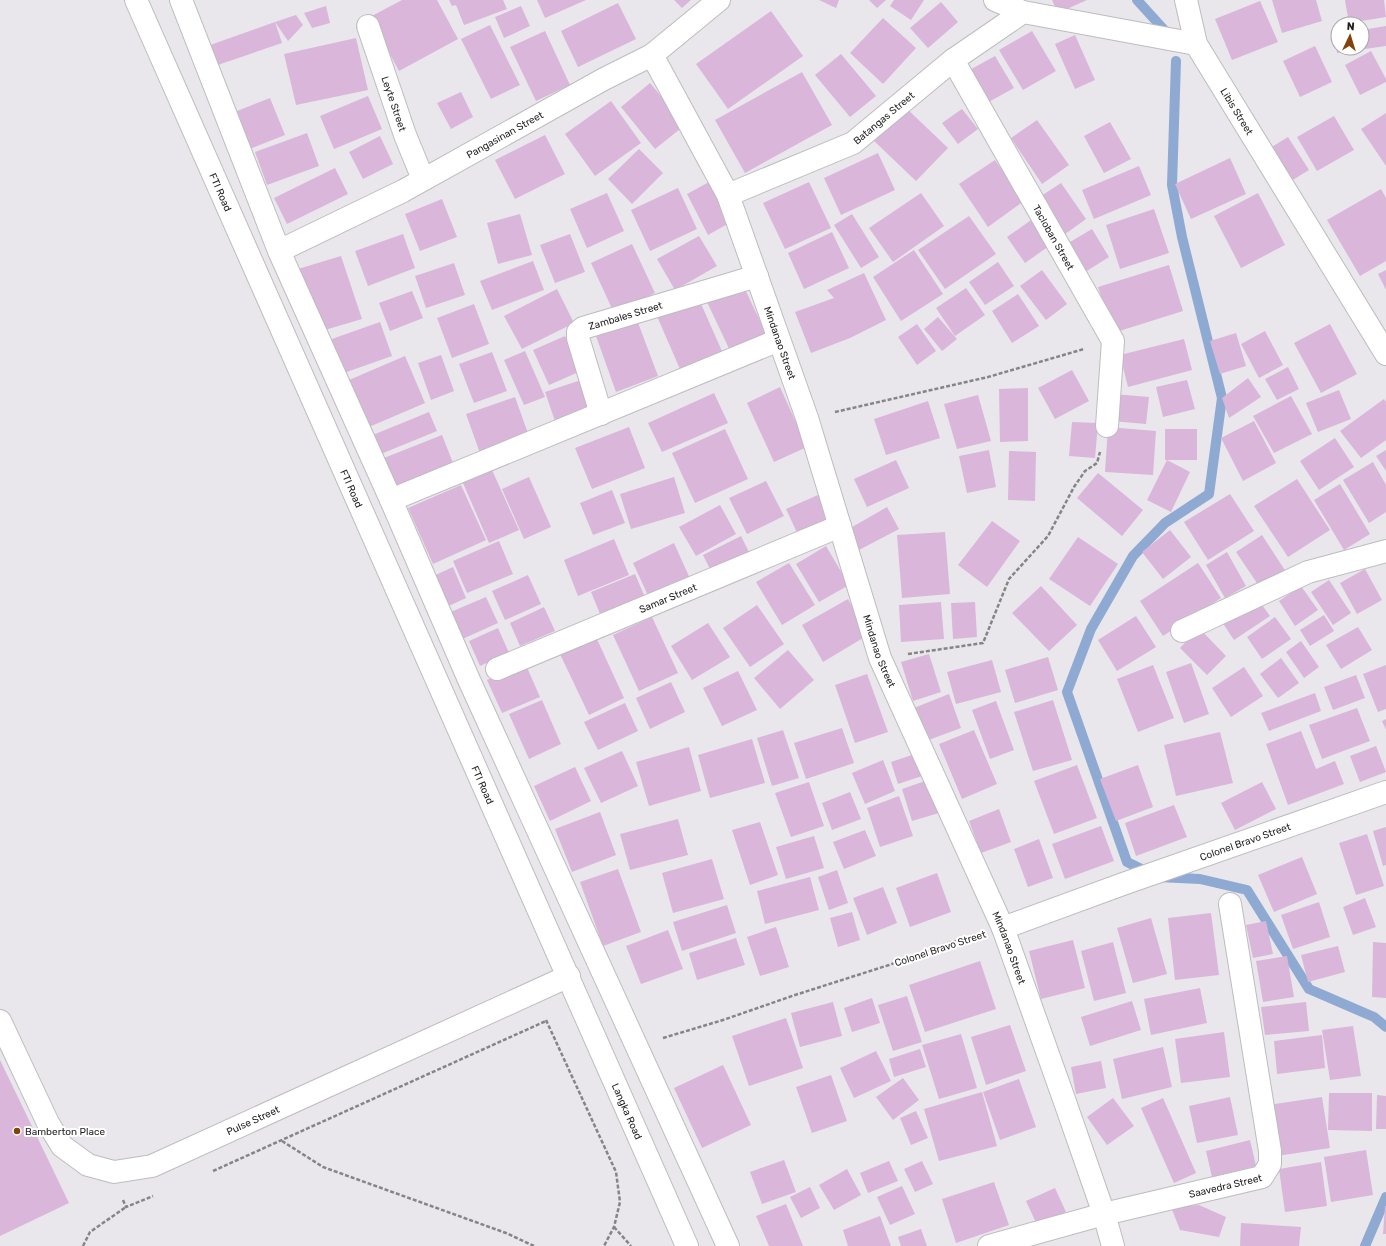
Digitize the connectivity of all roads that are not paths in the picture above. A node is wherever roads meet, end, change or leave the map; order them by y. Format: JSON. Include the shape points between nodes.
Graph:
{"nodes":[{"id":1,"x":136,"y":0,"type":"edge"},
{"id":2,"x":181,"y":0,"type":"edge"},
{"id":3,"x":719,"y":0,"type":"edge"},
{"id":4,"x":995,"y":0,"type":"edge"},
{"id":5,"x":1186,"y":0,"type":"edge"},
{"id":6,"x":1023,"y":12,"type":"junction"},
{"id":7,"x":368,"y":26,"type":"dead end"},
{"id":8,"x":1196,"y":44,"type":"junction"},
{"id":9,"x":652,"y":55,"type":"junction"},
{"id":10,"x":953,"y":60,"type":"junction"},
{"id":11,"x":423,"y":179,"type":"junction"},
{"id":12,"x":728,"y":195,"type":"junction"},
{"id":13,"x":279,"y":251,"type":"junction"},
{"id":14,"x":757,"y":276,"type":"junction"},
{"id":15,"x":779,"y":340,"type":"junction"},
{"id":16,"x":1386,"y":354,"type":"edge"},
{"id":17,"x":601,"y":414,"type":"junction"},
{"id":18,"x":1107,"y":426,"type":"road end"},
{"id":19,"x":391,"y":500,"type":"junction"},
{"id":20,"x":840,"y":526,"type":"junction"},
{"id":21,"x":1386,"y":551,"type":"edge"},
{"id":22,"x":1182,"y":631,"type":"dead end"},
{"id":23,"x":496,"y":669,"type":"dead end"},
{"id":24,"x":1386,"y":792,"type":"edge"},
{"id":25,"x":1230,"y":904,"type":"dead end"},
{"id":26,"x":1003,"y":928,"type":"junction"},
{"id":27,"x":569,"y":976,"type":"junction"},
{"id":28,"x":0,"y":1021,"type":"edge"},
{"id":29,"x":640,"y":1046,"type":"junction"},
{"id":30,"x":605,"y":1060,"type":"junction"},
{"id":31,"x":1104,"y":1214,"type":"junction"},
{"id":32,"x":687,"y":1246,"type":"edge"},
{"id":33,"x":728,"y":1246,"type":"edge"},
{"id":34,"x":989,"y":1246,"type":"edge"},
{"id":35,"x":1113,"y":1246,"type":"edge"}],
"edges":[{"from":1,"to":27,"type":"street","name":"FTI Road"},
{"from":2,"to":13,"type":"street"},
{"from":3,"to":9,"type":"street","name":"Pangasinan Street"},
{"from":4,"to":6,"type":"street"},
{"from":5,"to":8,"type":"street","name":"Libis Street"},
{"from":6,"to":8,"type":"street"},
{"from":6,"to":10,"type":"street","name":"Batangas Street"},
{"from":7,"to":11,"type":"street","name":"Leyte Street","via":[[405,135]]},
{"from":8,"to":16,"type":"street","name":"Libis Street"},
{"from":9,"to":11,"type":"street","name":"Pangasinan Street"},
{"from":9,"to":12,"type":"street","name":"Mindanao Street"},
{"from":10,"to":12,"type":"street","name":"Batangas Street","via":[[853,143]]},
{"from":10,"to":18,"type":"street","name":"Tacloban Street","via":[[1113,341]]},
{"from":11,"to":13,"type":"street","name":"Pangasinan Street"},
{"from":12,"to":14,"type":"street","name":"Mindanao Street"},
{"from":13,"to":19,"type":"street"},
{"from":14,"to":15,"type":"street","name":"Mindanao Street"},
{"from":14,"to":17,"type":"street","name":"Zambales Street","via":[[583,328],[578,332]]},
{"from":15,"to":17,"type":"street"},
{"from":15,"to":20,"type":"street","name":"Mindanao Street","via":[[807,418]]},
{"from":17,"to":19,"type":"street"},
{"from":19,"to":29,"type":"street","via":[[469,680]]},
{"from":20,"to":23,"type":"street","name":"Samar Street"},
{"from":20,"to":26,"type":"street","name":"Mindanao Street","via":[[880,658]]},
{"from":21,"to":22,"type":"street","via":[[1308,572]]},
{"from":24,"to":26,"type":"street","name":"Colonel Bravo Street"},
{"from":25,"to":31,"type":"street","name":"Saavedra Street","via":[[1270,1164],[1262,1176]]},
{"from":26,"to":31,"type":"street","name":"Mindanao Street"},
{"from":27,"to":28,"type":"street","name":"Pulse Street","via":[[152,1166],[114,1172],[88,1165],[62,1146],[48,1123]]},
{"from":27,"to":30,"type":"street","name":"Langka Road"},
{"from":29,"to":30,"type":"street"},
{"from":29,"to":33,"type":"street"},
{"from":30,"to":32,"type":"street","name":"Langka Road"},
{"from":31,"to":34,"type":"street","name":"Saavedra Street"},
{"from":31,"to":35,"type":"street","name":"Mindanao Street"}]}
